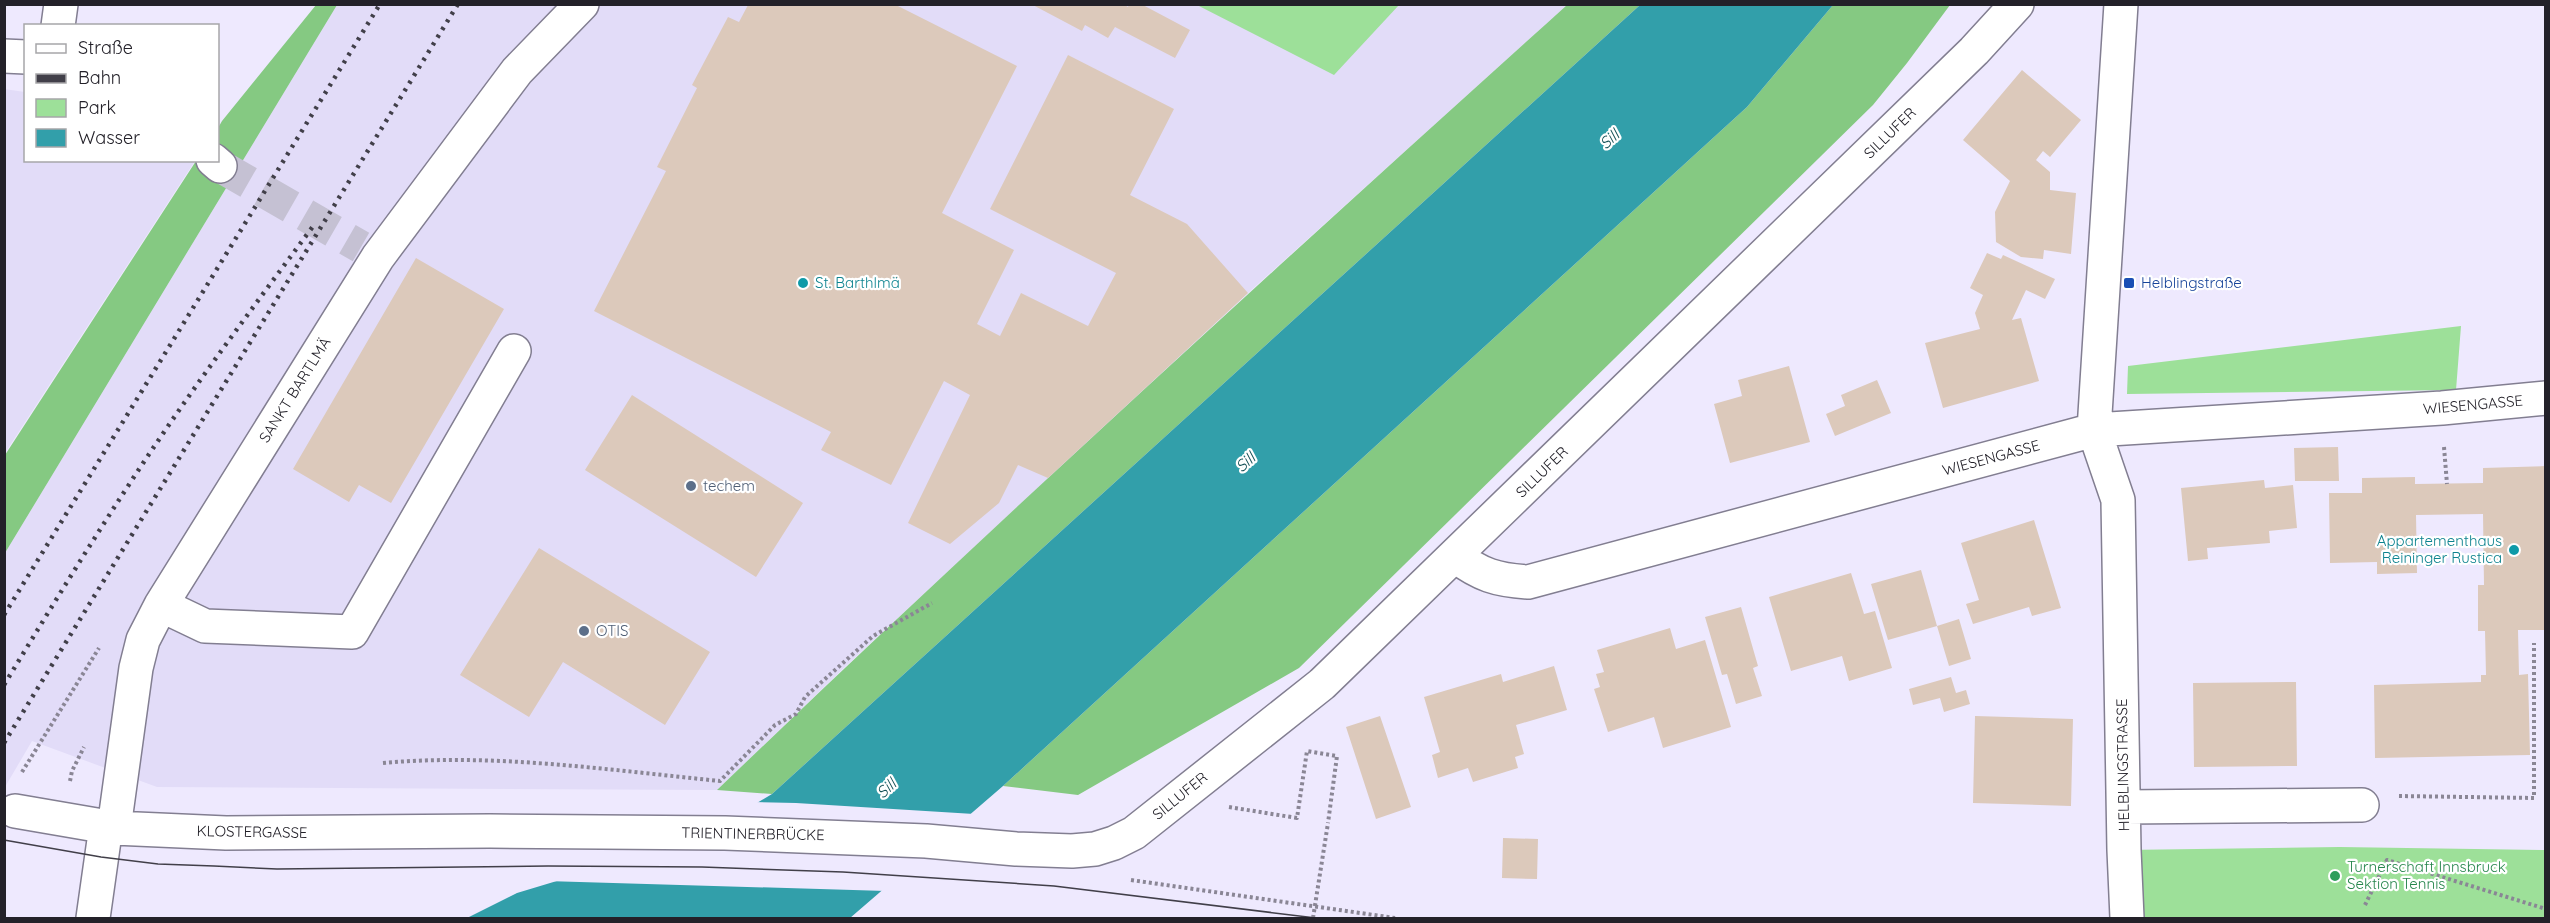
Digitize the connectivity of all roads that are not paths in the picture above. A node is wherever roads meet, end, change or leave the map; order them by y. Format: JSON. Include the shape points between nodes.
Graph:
{"nodes":[{"id":1,"x":61,"y":4,"type":"edge"},
{"id":2,"x":582,"y":4,"type":"edge"},
{"id":3,"x":2017,"y":4,"type":"edge"},
{"id":4,"x":2121,"y":4,"type":"edge"},
{"id":5,"x":58,"y":24,"type":"edge"},
{"id":6,"x":4,"y":56,"type":"edge"},
{"id":7,"x":24,"y":57,"type":"edge"},
{"id":8,"x":514,"y":351,"type":"dead end"},
{"id":9,"x":2546,"y":399,"type":"edge"},
{"id":10,"x":2094,"y":430,"type":"junction"},
{"id":11,"x":1455,"y":556,"type":"junction"},
{"id":12,"x":161,"y":605,"type":"junction"},
{"id":13,"x":2362,"y":805,"type":"road end"},
{"id":14,"x":2124,"y":807,"type":"junction"},
{"id":15,"x":15,"y":810,"type":"dead end"},
{"id":16,"x":110,"y":827,"type":"junction"},
{"id":17,"x":490,"y":831,"type":"joint"},
{"id":18,"x":1016,"y":849,"type":"joint"},
{"id":19,"x":93,"y":918,"type":"edge"},
{"id":20,"x":2127,"y":918,"type":"edge"}],
"edges":[{"from":1,"to":5,"type":"street"},
{"from":2,"to":12,"type":"street","name":"SANKT BARTLMÄ","via":[[517,71],[370,252]]},
{"from":3,"to":11,"type":"street","name":"SILLUFER","via":[[1974,51]]},
{"from":4,"to":10,"type":"street","name":"HELBLINGSTRASSE"},
{"from":6,"to":7,"type":"street"},
{"from":8,"to":12,"type":"street","via":[[352,632],[206,626]]},
{"from":9,"to":10,"type":"street","name":"WIESENGASSE"},
{"from":10,"to":11,"type":"street","name":"WIESENGASSE","via":[[1528,582],[1500,580],[1477,572]]},
{"from":10,"to":14,"type":"street","name":"HELBLINGSTRASSE","via":[[2118,500]]},
{"from":11,"to":18,"type":"street","name":"SILLUFER","via":[[1322,684],[1134,833],[1114,843],[1083,850]]},
{"from":12,"to":16,"type":"street","name":"SANKT BARTLMÄ","via":[[143,640],[135,668]]},
{"from":13,"to":14,"type":"street"},
{"from":14,"to":20,"type":"street","name":"HELBLINGSTRASSE"},
{"from":15,"to":16,"type":"street","name":"KLOSTERGASSE"},
{"from":16,"to":17,"type":"street","name":"KLOSTERGASSE","via":[[226,833]]},
{"from":16,"to":19,"type":"street","name":"SANKT BARTLMÄ"},
{"from":17,"to":18,"type":"street","name":"TRIENTINERBRÜCKE","via":[[810,835]]}]}
